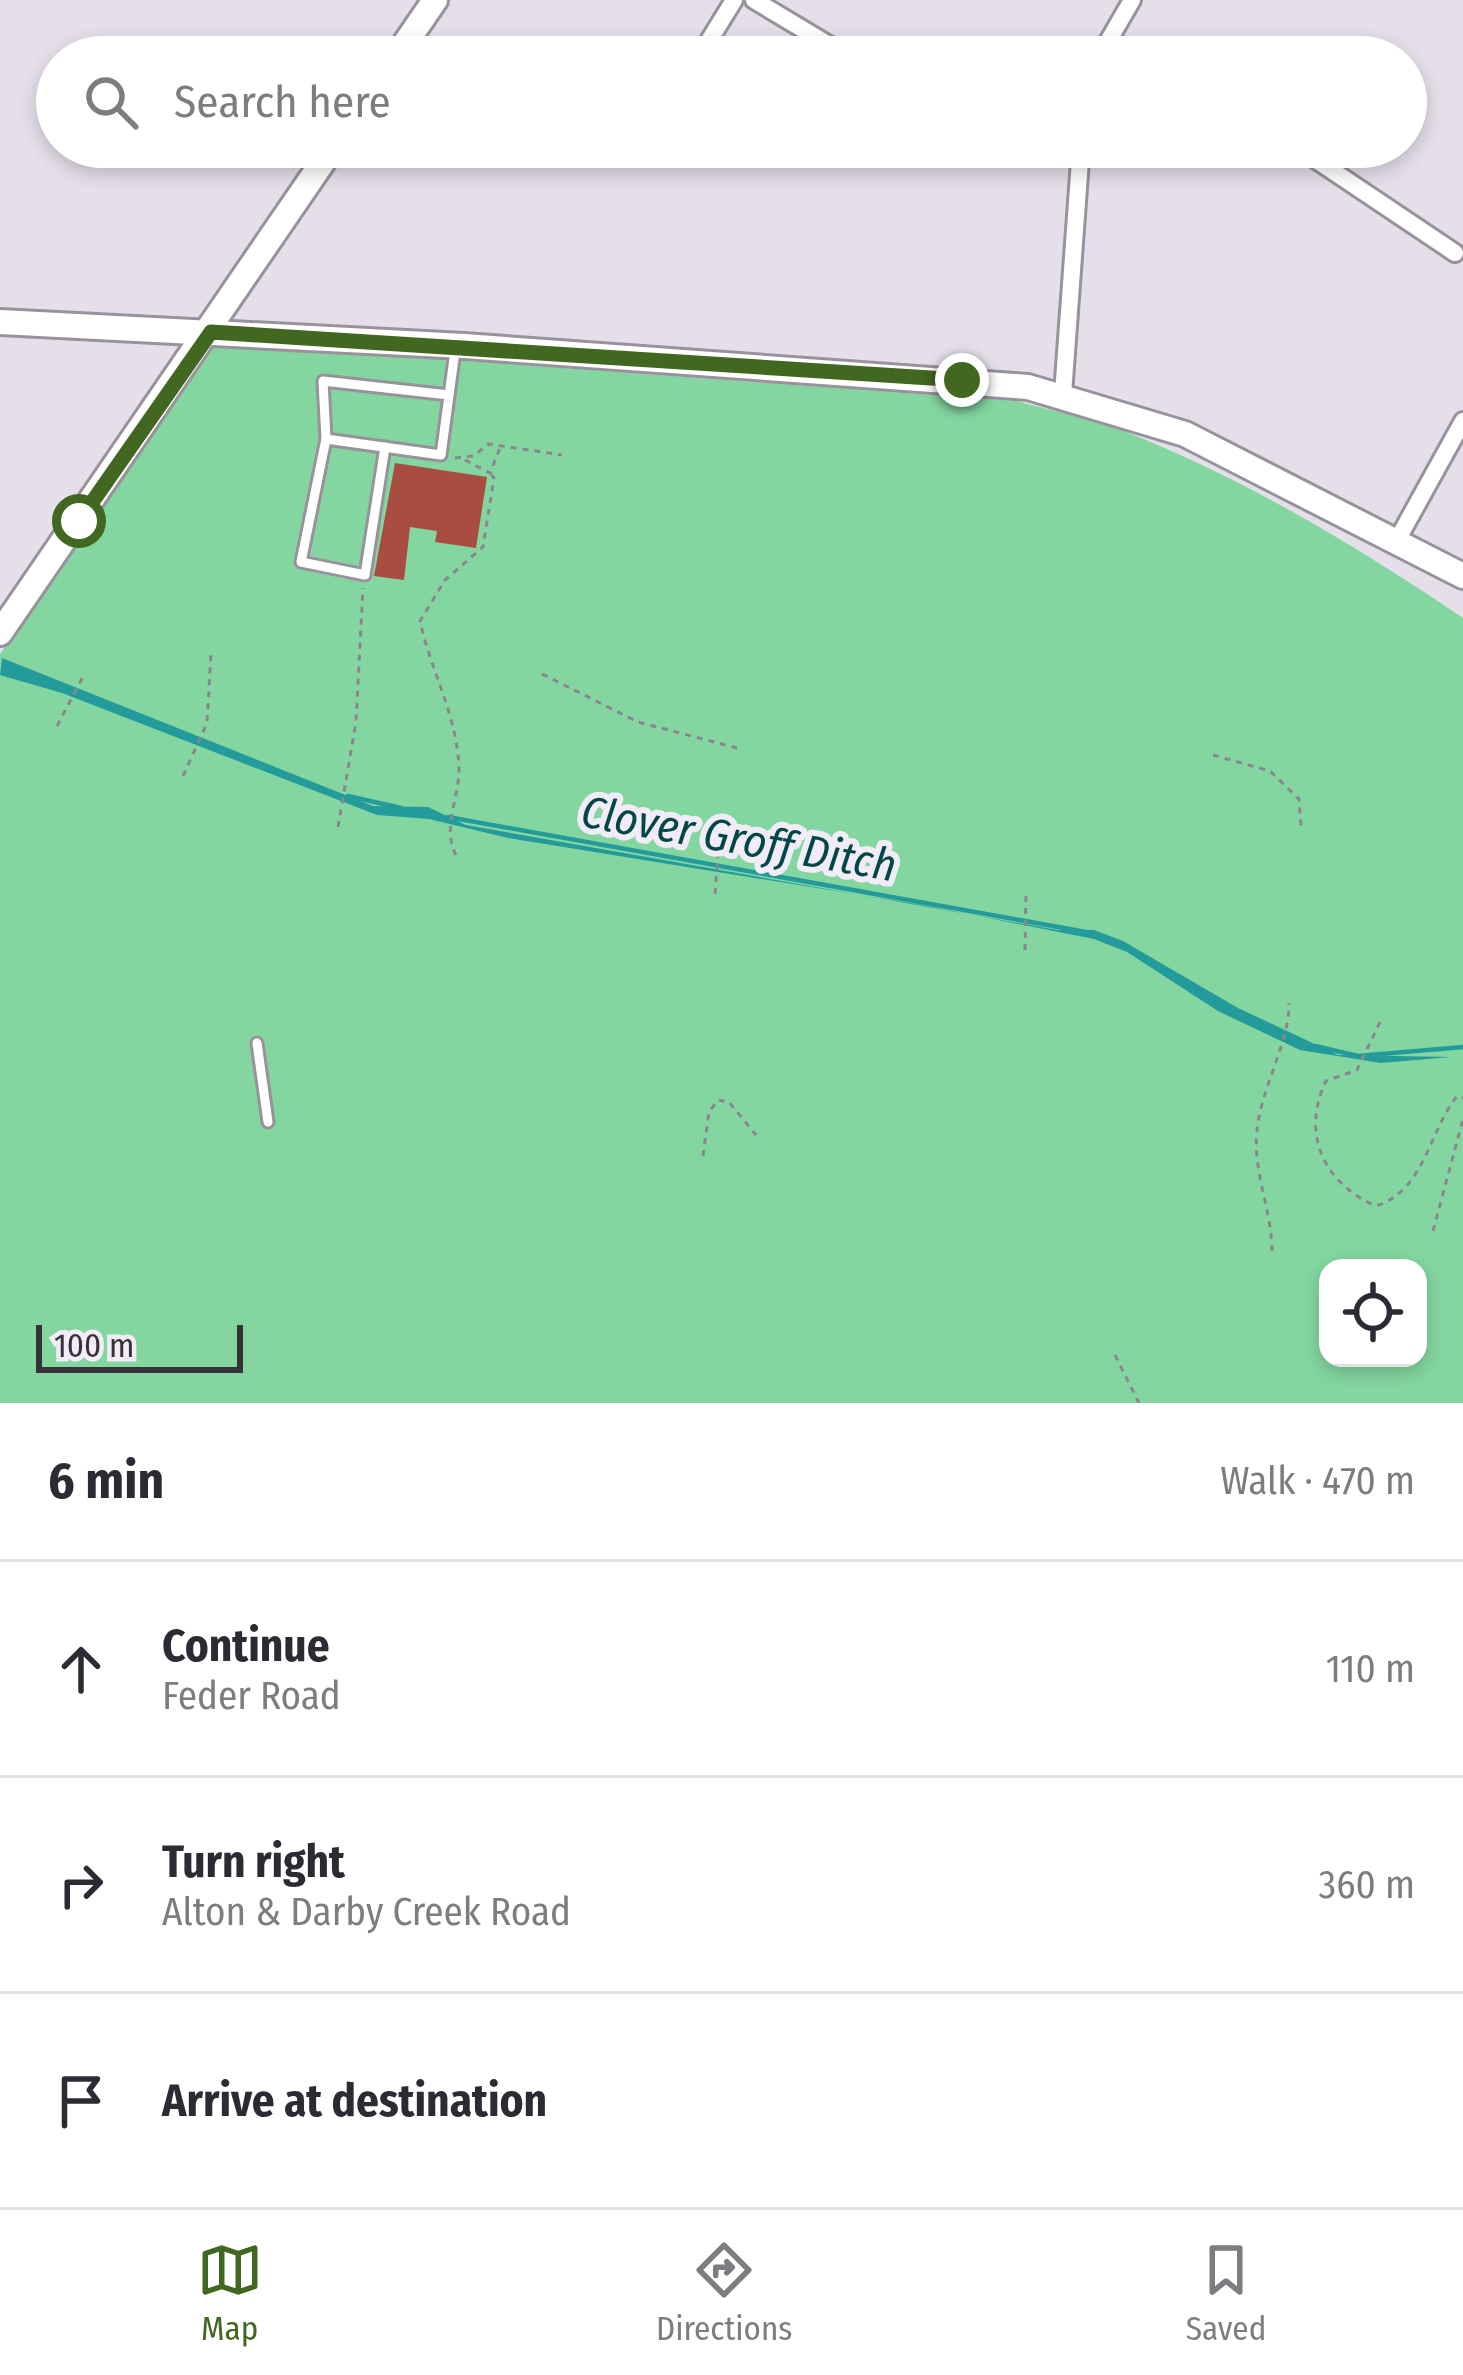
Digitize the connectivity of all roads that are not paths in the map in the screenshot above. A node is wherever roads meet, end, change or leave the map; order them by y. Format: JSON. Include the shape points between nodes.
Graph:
{"nodes":[{"id":1,"x":435,"y":0,"type":"edge"},
{"id":2,"x":734,"y":0,"type":"edge"},
{"id":3,"x":754,"y":0,"type":"edge"},
{"id":4,"x":1132,"y":0,"type":"edge"},
{"id":5,"x":410,"y":36,"type":"edge"},
{"id":6,"x":712,"y":36,"type":"edge"},
{"id":7,"x":814,"y":36,"type":"edge"},
{"id":8,"x":1111,"y":36,"type":"edge"},
{"id":9,"x":319,"y":168,"type":"edge"},
{"id":10,"x":1080,"y":168,"type":"edge"},
{"id":11,"x":1328,"y":168,"type":"edge"},
{"id":12,"x":1454,"y":253,"type":"dead end"},
{"id":13,"x":0,"y":322,"type":"edge"},
{"id":14,"x":211,"y":332,"type":"junction"},
{"id":15,"x":456,"y":345,"type":"junction"},
{"id":16,"x":1063,"y":394,"type":"junction"},
{"id":17,"x":449,"y":395,"type":"junction"},
{"id":18,"x":1463,"y":421,"type":"edge"},
{"id":19,"x":326,"y":439,"type":"junction"},
{"id":20,"x":385,"y":447,"type":"junction"},
{"id":21,"x":1395,"y":544,"type":"junction"},
{"id":22,"x":1463,"y":575,"type":"edge"},
{"id":23,"x":0,"y":633,"type":"edge"},
{"id":24,"x":257,"y":1043,"type":"dead end"},
{"id":25,"x":268,"y":1121,"type":"dead end"}],
"edges":[{"from":1,"to":5,"type":"street"},
{"from":2,"to":6,"type":"street"},
{"from":3,"to":7,"type":"street"},
{"from":4,"to":8,"type":"street"},
{"from":9,"to":14,"type":"street"},
{"from":10,"to":16,"type":"street"},
{"from":11,"to":12,"type":"street"},
{"from":13,"to":14,"type":"street"},
{"from":14,"to":15,"type":"street"},
{"from":14,"to":23,"type":"street"},
{"from":15,"to":16,"type":"street"},
{"from":15,"to":17,"type":"lane"},
{"from":16,"to":21,"type":"street","via":[[1185,434]]},
{"from":17,"to":19,"type":"lane","via":[[323,380]]},
{"from":17,"to":20,"type":"lane","via":[[441,455]]},
{"from":18,"to":21,"type":"street"},
{"from":19,"to":20,"type":"lane"},
{"from":19,"to":20,"type":"lane","via":[[301,562],[364,574]]},
{"from":21,"to":22,"type":"street"},
{"from":24,"to":25,"type":"lane"}]}
